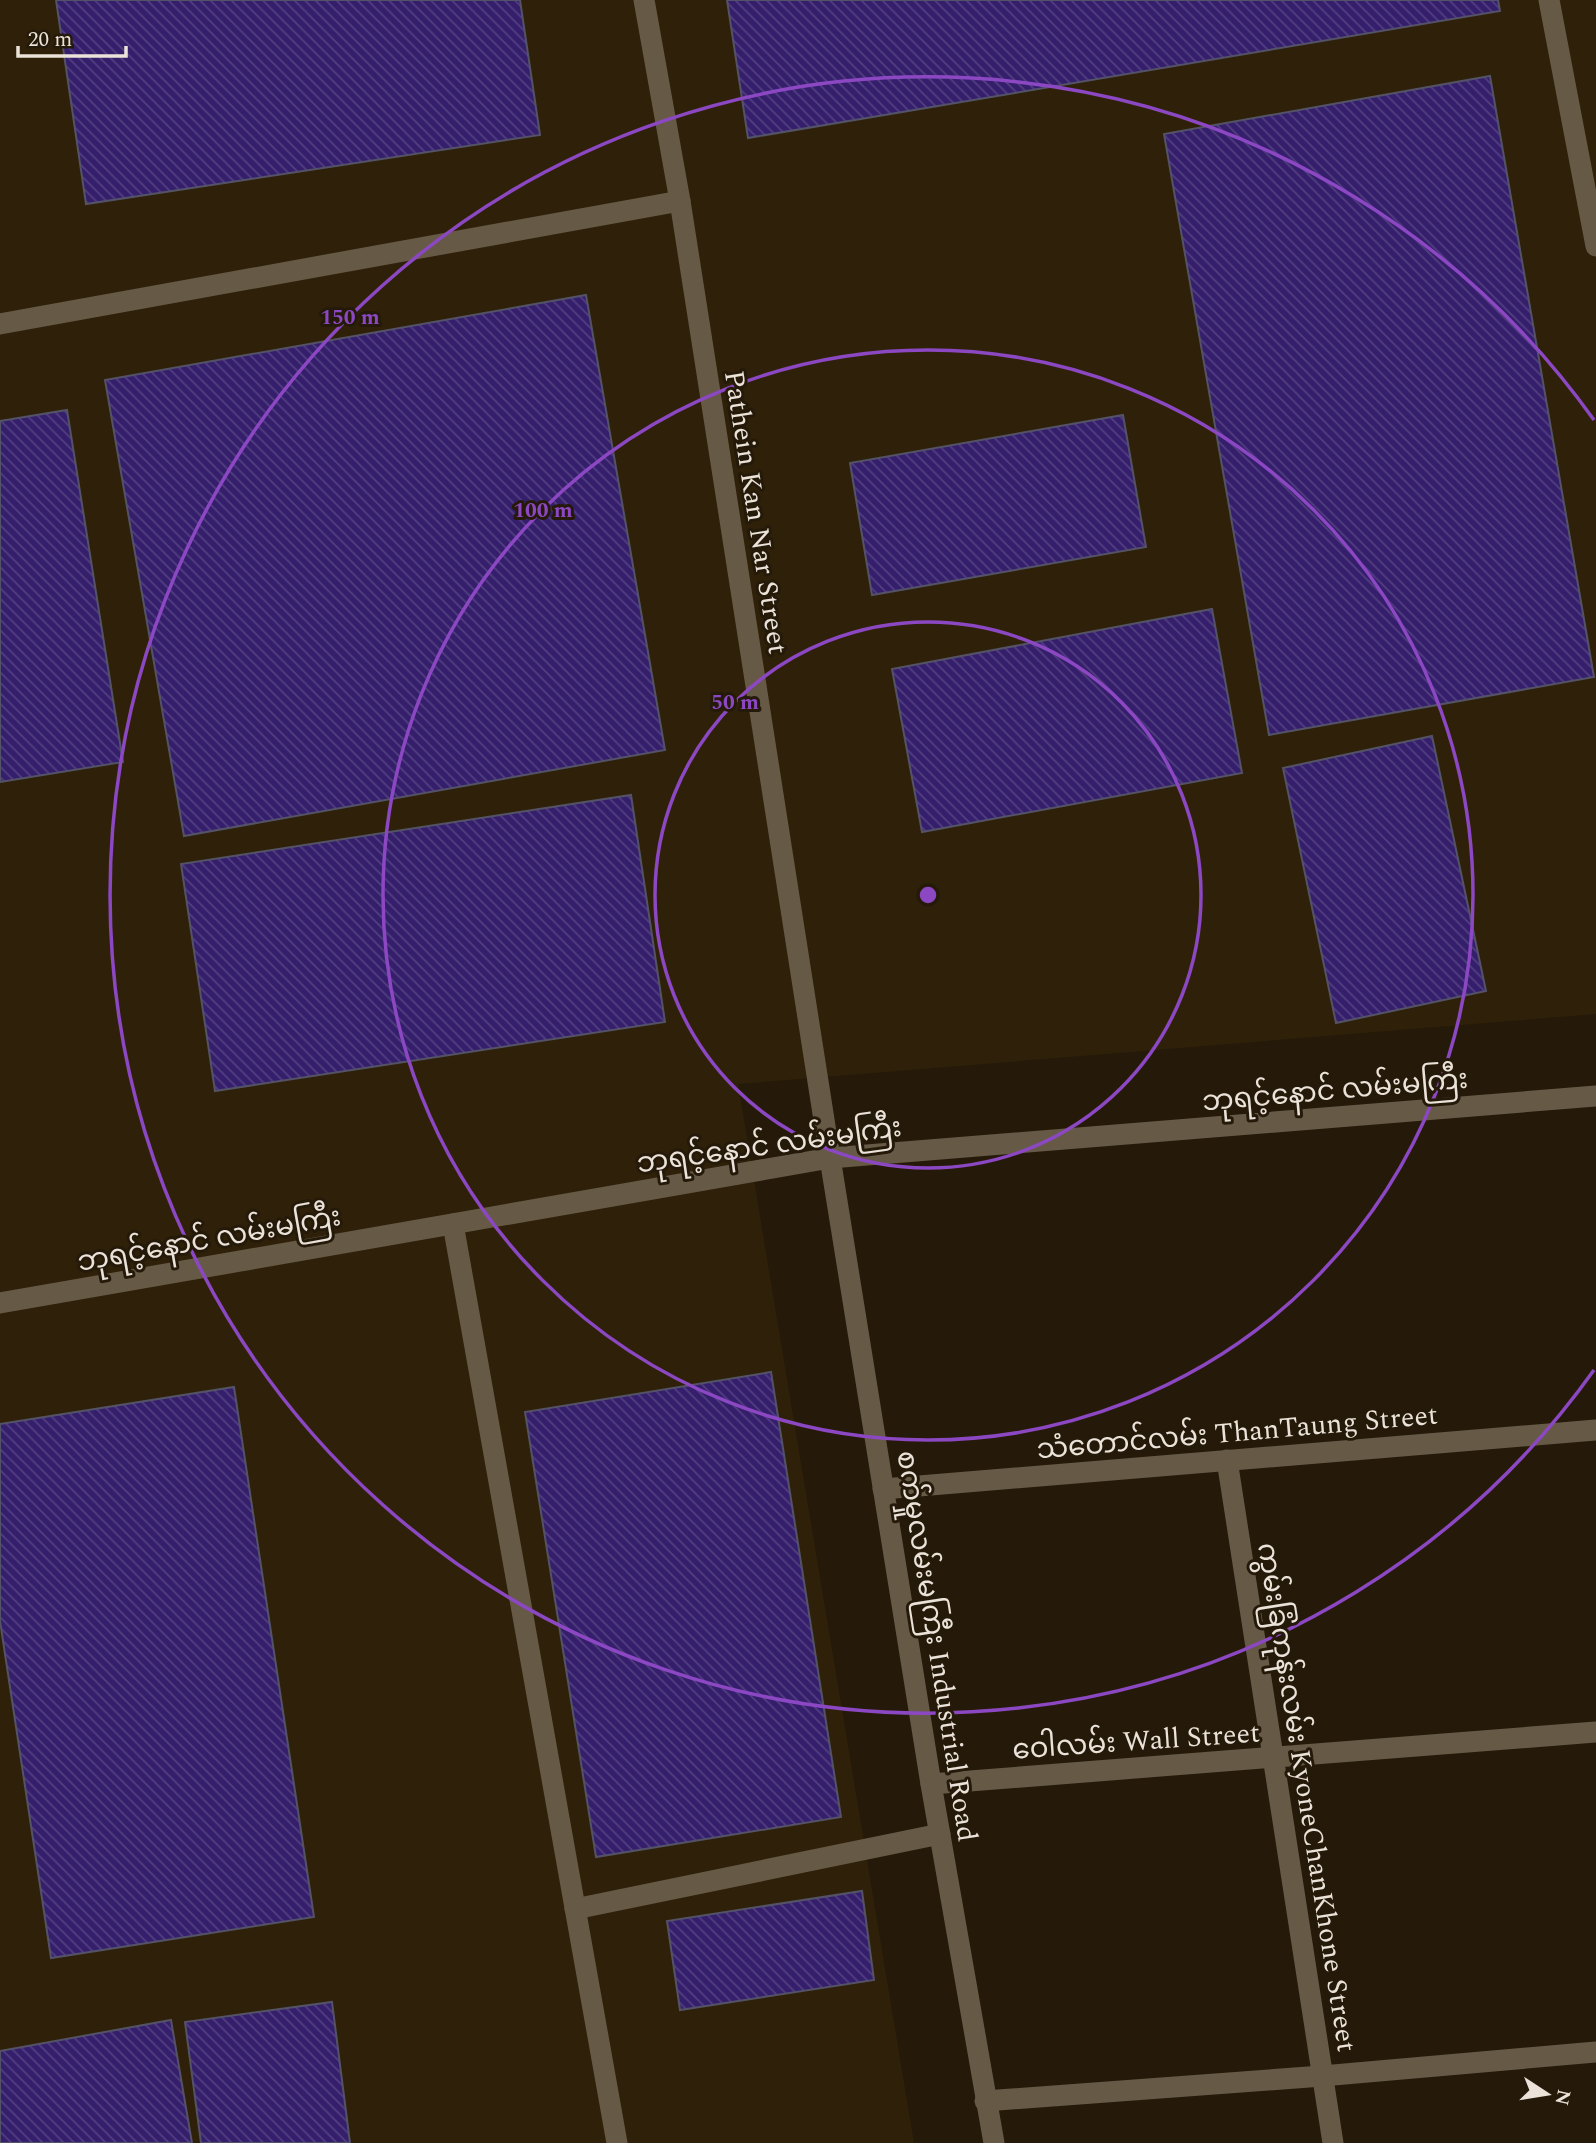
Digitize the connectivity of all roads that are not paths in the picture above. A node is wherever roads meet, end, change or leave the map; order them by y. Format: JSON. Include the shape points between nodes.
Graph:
{"nodes":[{"id":1,"x":644,"y":0,"type":"edge"},
{"id":2,"x":1549,"y":0,"type":"edge"},
{"id":3,"x":680,"y":201,"type":"junction"},
{"id":4,"x":1596,"y":246,"type":"edge"},
{"id":5,"x":0,"y":324,"type":"edge"},
{"id":6,"x":1596,"y":1096,"type":"edge"},
{"id":7,"x":830,"y":1158,"type":"junction"},
{"id":8,"x":453,"y":1224,"type":"junction"},
{"id":9,"x":0,"y":1303,"type":"edge"},
{"id":10,"x":1596,"y":1430,"type":"edge"},
{"id":11,"x":1227,"y":1460,"type":"junction"},
{"id":12,"x":883,"y":1489,"type":"junction"},
{"id":13,"x":1596,"y":1732,"type":"edge"},
{"id":14,"x":1273,"y":1757,"type":"junction"},
{"id":15,"x":931,"y":1784,"type":"junction"},
{"id":16,"x":940,"y":1834,"type":"junction"},
{"id":17,"x":575,"y":1909,"type":"junction"},
{"id":18,"x":1596,"y":2052,"type":"edge"},
{"id":19,"x":1322,"y":2076,"type":"junction"},
{"id":20,"x":985,"y":2101,"type":"junction"},
{"id":21,"x":617,"y":2143,"type":"edge"},
{"id":22,"x":994,"y":2143,"type":"edge"},
{"id":23,"x":1333,"y":2143,"type":"edge"}],
"edges":[{"from":1,"to":3,"type":"street","name":"Pathein Kan Nar Street"},
{"from":2,"to":4,"type":"street"},
{"from":3,"to":5,"type":"street"},
{"from":3,"to":7,"type":"street","name":"Pathein Kan Nar Street"},
{"from":6,"to":7,"type":"street","name":"ဘုရင့်နောင် လမ်းမကြီး"},
{"from":7,"to":8,"type":"street","name":"ဘုရင့်နောင် လမ်းမကြီး"},
{"from":7,"to":12,"type":"street","name":"စက်မှုလမ်းမကြီး Industrial Road"},
{"from":8,"to":9,"type":"street","name":"ဘုရင့်နောင် လမ်းမကြီး"},
{"from":8,"to":17,"type":"street"},
{"from":10,"to":11,"type":"street","name":"သံတောင်လမ်း ThanTaung Street"},
{"from":11,"to":12,"type":"street","name":"သံတောင်လမ်း ThanTaung Street"},
{"from":11,"to":14,"type":"street","name":"ကွမ်းခြံကုန်းလမ်း KyoneChanKhone Street"},
{"from":12,"to":15,"type":"street","name":"စက်မှုလမ်းမကြီး Industrial Road"},
{"from":13,"to":14,"type":"street","name":"ဝေါလမ်း Wall Street"},
{"from":14,"to":15,"type":"street","name":"ဝေါလမ်း Wall Street"},
{"from":14,"to":19,"type":"street","name":"ကွမ်းခြံကုန်းလမ်း KyoneChanKhone Street"},
{"from":15,"to":16,"type":"street","name":"စက်မှုလမ်းမကြီး Industrial Road"},
{"from":16,"to":17,"type":"street"},
{"from":16,"to":20,"type":"street","name":"စက်မှုလမ်းမကြီး Industrial Road"},
{"from":17,"to":21,"type":"street"},
{"from":18,"to":19,"type":"street"},
{"from":19,"to":20,"type":"street"},
{"from":19,"to":23,"type":"street","name":"ကွမ်းခြံကုန်းလမ်း KyoneChanKhone Street"},
{"from":20,"to":22,"type":"street","name":"စက်မှုလမ်းမကြီး Industrial Road"}]}
